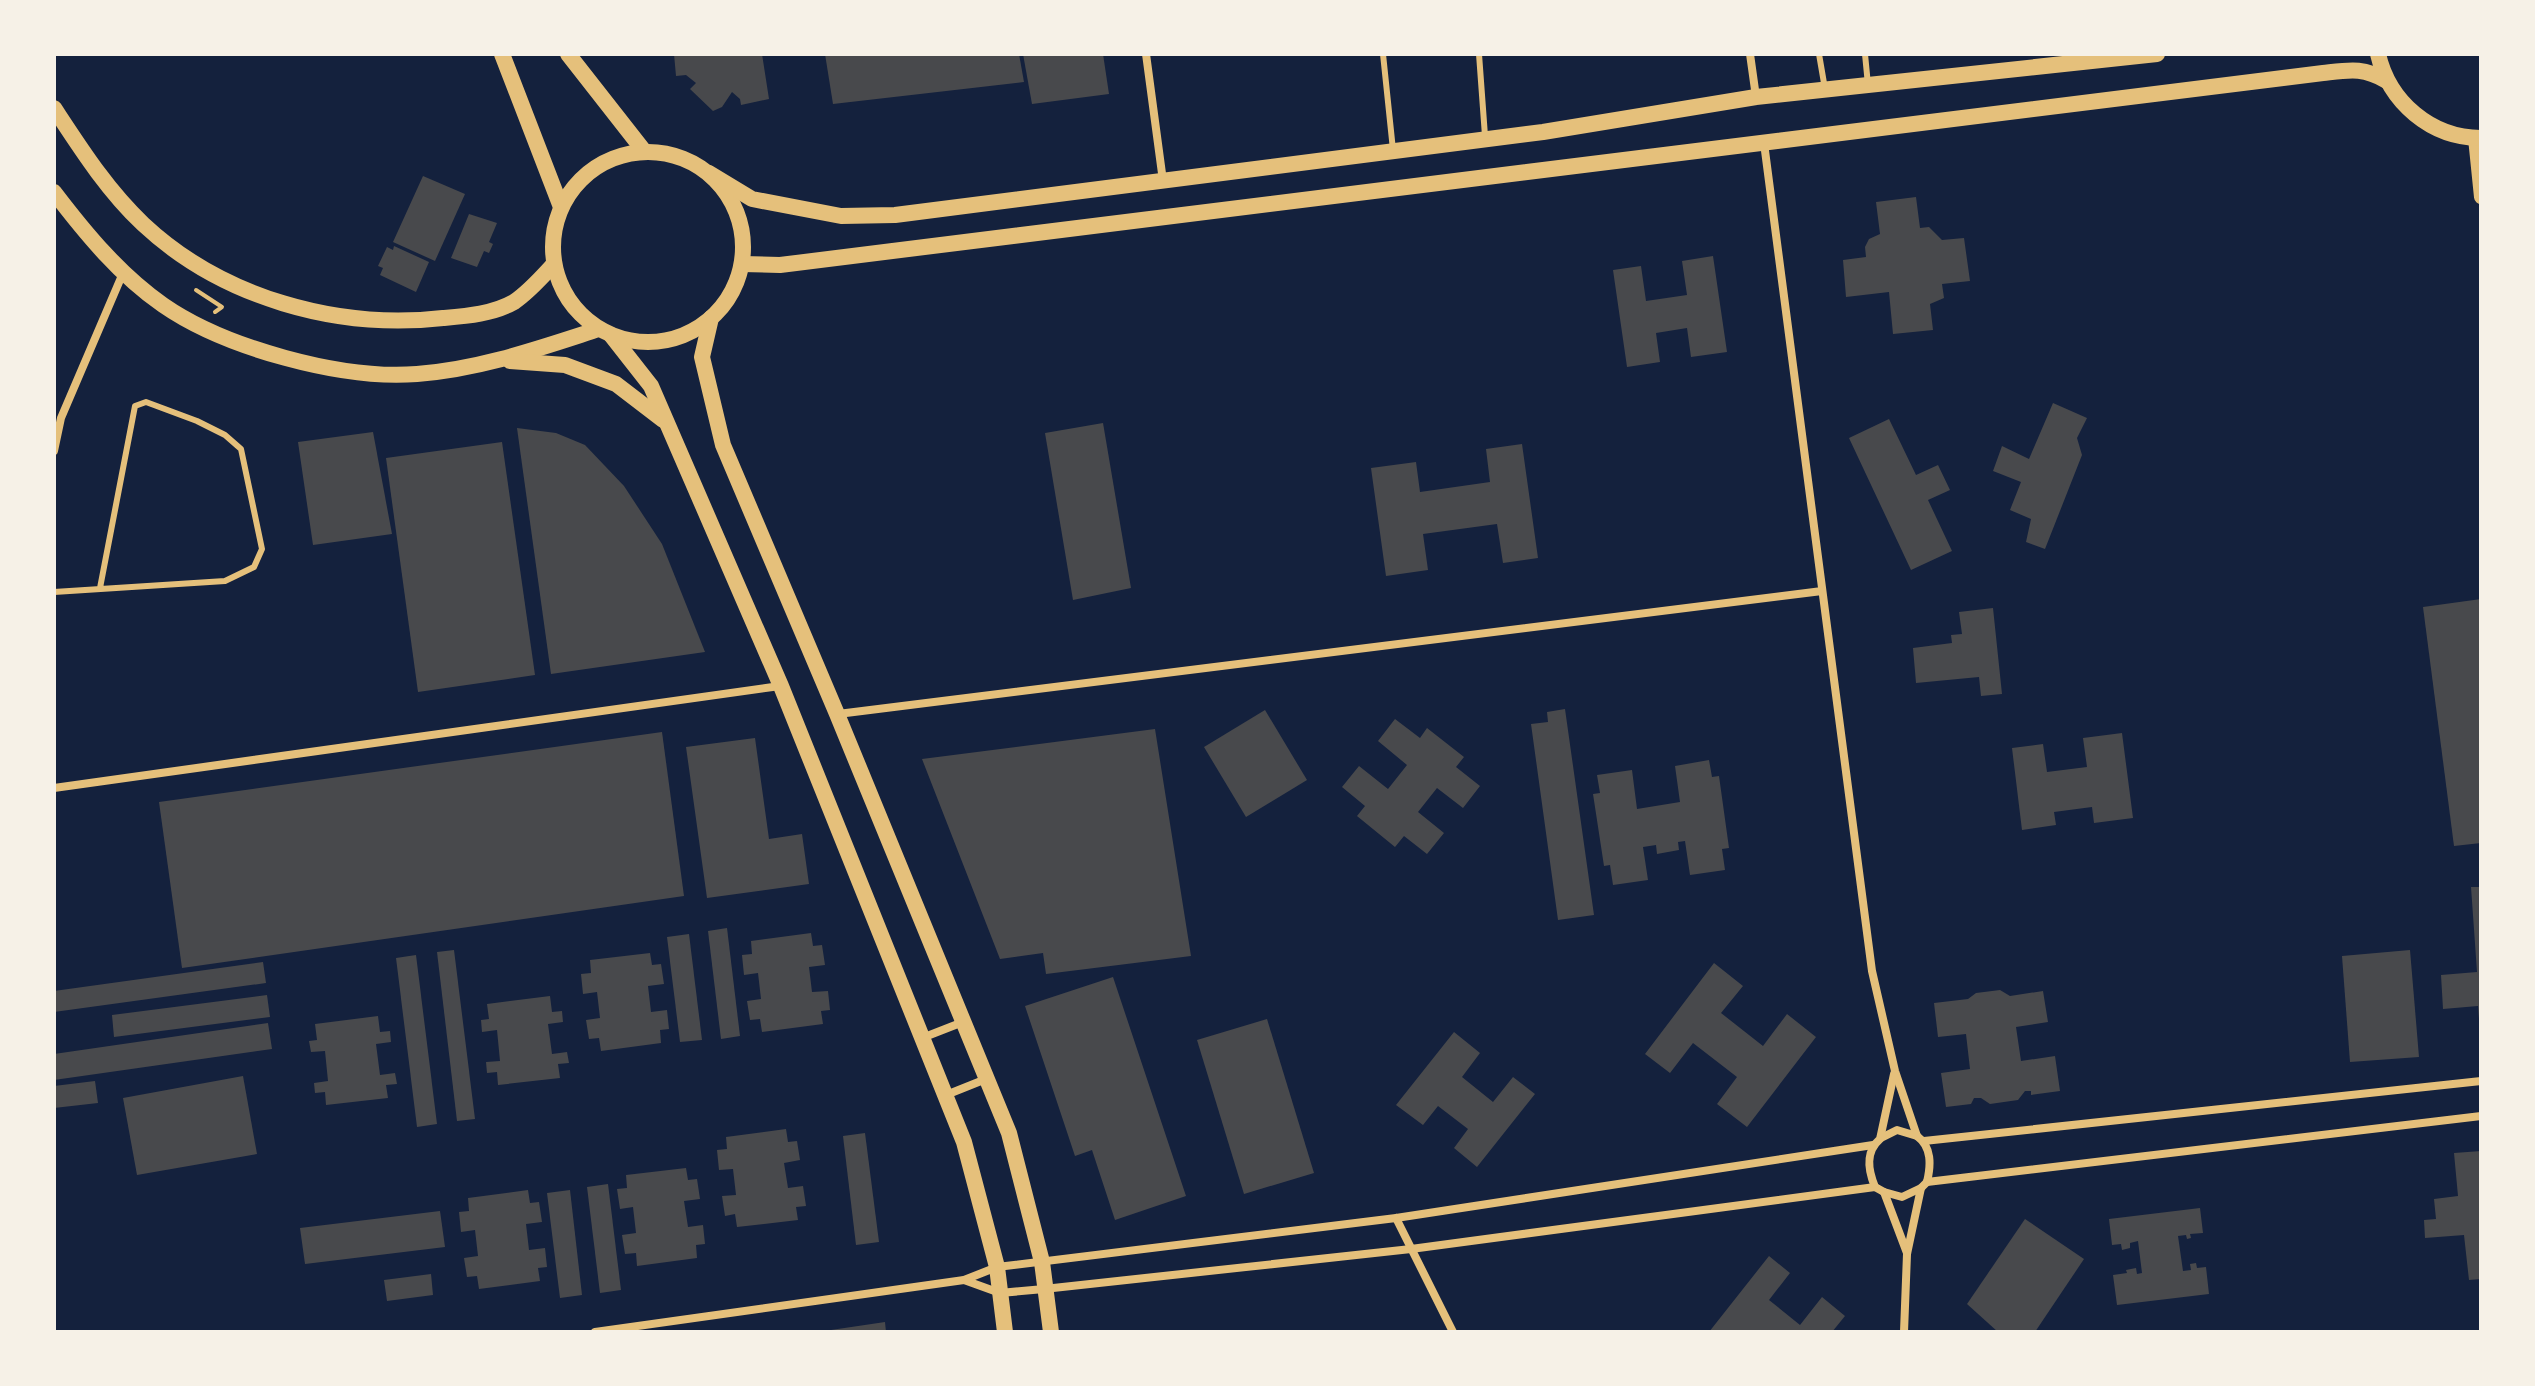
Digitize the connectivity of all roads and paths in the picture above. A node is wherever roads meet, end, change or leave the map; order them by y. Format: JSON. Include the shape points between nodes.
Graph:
{"nodes":[{"id":1,"x":502,"y":54,"type":"edge"},
{"id":2,"x":568,"y":54,"type":"edge"},
{"id":3,"x":1146,"y":54,"type":"edge"},
{"id":4,"x":1383,"y":54,"type":"edge"},
{"id":5,"x":1479,"y":54,"type":"edge"},
{"id":6,"x":1750,"y":54,"type":"edge"},
{"id":7,"x":1819,"y":54,"type":"edge"},
{"id":8,"x":1865,"y":54,"type":"edge"},
{"id":9,"x":2157,"y":54,"type":"edge"},
{"id":10,"x":2378,"y":54,"type":"edge"},
{"id":11,"x":2387,"y":81,"type":"junction"},
{"id":12,"x":1868,"y":85,"type":"junction"},
{"id":13,"x":1825,"y":89,"type":"junction"},
{"id":14,"x":1756,"y":97,"type":"junction"},
{"id":15,"x":54,"y":108,"type":"edge"},
{"id":16,"x":2478,"y":138,"type":"edge"},
{"id":17,"x":1485,"y":140,"type":"junction"},
{"id":18,"x":1764,"y":142,"type":"junction"},
{"id":19,"x":644,"y":151,"type":"junction"},
{"id":20,"x":1393,"y":152,"type":"junction"},
{"id":21,"x":709,"y":173,"type":"junction"},
{"id":22,"x":1163,"y":182,"type":"junction"},
{"id":23,"x":54,"y":192,"type":"edge"},
{"id":24,"x":2481,"y":197,"type":"edge"},
{"id":25,"x":561,"y":207,"type":"junction"},
{"id":26,"x":554,"y":264,"type":"junction"},
{"id":27,"x":742,"y":264,"type":"junction"},
{"id":28,"x":124,"y":272,"type":"junction"},
{"id":29,"x":190,"y":303,"type":"dead end"},
{"id":30,"x":204,"y":308,"type":"dead end"},
{"id":31,"x":711,"y":318,"type":"junction"},
{"id":32,"x":605,"y":332,"type":"junction"},
{"id":33,"x":500,"y":361,"type":"junction"},
{"id":34,"x":665,"y":421,"type":"junction"},
{"id":35,"x":54,"y":451,"type":"edge"},
{"id":36,"x":100,"y":588,"type":"junction"},
{"id":37,"x":1822,"y":591,"type":"junction"},
{"id":38,"x":54,"y":592,"type":"edge"},
{"id":39,"x":781,"y":686,"type":"junction"},
{"id":40,"x":837,"y":714,"type":"junction"},
{"id":41,"x":54,"y":777,"type":"edge"},
{"id":42,"x":55,"y":788,"type":"edge"},
{"id":43,"x":963,"y":1022,"type":"junction"},
{"id":44,"x":922,"y":1038,"type":"junction"},
{"id":45,"x":1895,"y":1071,"type":"junction"},
{"id":46,"x":986,"y":1079,"type":"junction"},
{"id":47,"x":2481,"y":1081,"type":"edge"},
{"id":48,"x":945,"y":1096,"type":"junction"},
{"id":49,"x":2481,"y":1116,"type":"edge"},
{"id":50,"x":1920,"y":1138,"type":"junction"},
{"id":51,"x":1876,"y":1142,"type":"junction"},
{"id":52,"x":1924,"y":1185,"type":"junction"},
{"id":53,"x":1880,"y":1190,"type":"junction"},
{"id":54,"x":1396,"y":1218,"type":"junction"},
{"id":55,"x":1411,"y":1249,"type":"junction"},
{"id":56,"x":1907,"y":1254,"type":"junction"},
{"id":57,"x":1042,"y":1262,"type":"junction"},
{"id":58,"x":997,"y":1267,"type":"junction"},
{"id":59,"x":964,"y":1280,"type":"junction"},
{"id":60,"x":1044,"y":1289,"type":"junction"},
{"id":61,"x":1000,"y":1293,"type":"junction"},
{"id":62,"x":595,"y":1332,"type":"edge"},
{"id":63,"x":1005,"y":1332,"type":"edge"},
{"id":64,"x":1051,"y":1332,"type":"edge"},
{"id":65,"x":1453,"y":1332,"type":"edge"},
{"id":66,"x":1904,"y":1332,"type":"edge"}],
"edges":[{"from":1,"to":25,"type":"main road"},
{"from":2,"to":19,"type":"main road"},
{"from":3,"to":22,"type":"street"},
{"from":4,"to":20,"type":"lane"},
{"from":5,"to":17,"type":"lane"},
{"from":6,"to":14,"type":"street"},
{"from":7,"to":13,"type":"lane"},
{"from":8,"to":12,"type":"lane"},
{"from":9,"to":12,"type":"main road"},
{"from":10,"to":11,"type":"main road"},
{"from":11,"to":16,"type":"main road","via":[[2424,121],[2439,130]]},
{"from":11,"to":18,"type":"main road","via":[[2370,71],[2351,70]]},
{"from":12,"to":13,"type":"main road"},
{"from":13,"to":14,"type":"main road"},
{"from":14,"to":17,"type":"main road"},
{"from":15,"to":26,"type":"main road","via":[[102,181],[144,225],[210,271],[295,309],[379,321],[466,316],[514,301]]},
{"from":16,"to":24,"type":"street"},
{"from":17,"to":20,"type":"main road"},
{"from":18,"to":27,"type":"main road","via":[[795,263]]},
{"from":18,"to":37,"type":"street"},
{"from":19,"to":21,"type":"main road","via":[[689,160]]},
{"from":19,"to":25,"type":"main road","via":[[596,166],[576,183]]},
{"from":20,"to":22,"type":"main road"},
{"from":21,"to":22,"type":"main road","via":[[752,199],[841,216],[895,215]]},
{"from":21,"to":27,"type":"main road","via":[[738,214]]},
{"from":23,"to":28,"type":"main road"},
{"from":25,"to":26,"type":"main road","via":[[553,235]]},
{"from":26,"to":32,"type":"main road","via":[[578,312]]},
{"from":27,"to":31,"type":"main road","via":[[731,294]]},
{"from":28,"to":33,"type":"main road","via":[[197,324],[251,348],[310,364],[415,374]]},
{"from":28,"to":35,"type":"street","via":[[61,418]]},
{"from":29,"to":30,"type":"path","via":[[196,290],[222,307],[217,313]]},
{"from":31,"to":32,"type":"main road","via":[[664,341],[637,342]]},
{"from":31,"to":40,"type":"main road","via":[[702,357],[723,445]]},
{"from":32,"to":33,"type":"main road"},
{"from":32,"to":34,"type":"main road","via":[[651,386]]},
{"from":33,"to":34,"type":"main road","via":[[565,365],[616,384]]},
{"from":34,"to":39,"type":"main road"},
{"from":36,"to":36,"type":"lane","via":[[225,581],[254,567],[262,549],[241,449],[197,421],[146,402],[135,406]]},
{"from":36,"to":38,"type":"lane"},
{"from":37,"to":40,"type":"street"},
{"from":37,"to":45,"type":"street","via":[[1872,971]]},
{"from":39,"to":42,"type":"street"},
{"from":39,"to":44,"type":"main road"},
{"from":40,"to":43,"type":"main road"},
{"from":41,"to":42,"type":"street"},
{"from":43,"to":44,"type":"street"},
{"from":43,"to":46,"type":"main road"},
{"from":44,"to":48,"type":"main road"},
{"from":45,"to":50,"type":"street"},
{"from":45,"to":51,"type":"street"},
{"from":46,"to":48,"type":"street"},
{"from":46,"to":57,"type":"main road","via":[[1009,1133]]},
{"from":47,"to":50,"type":"street"},
{"from":48,"to":58,"type":"main road","via":[[964,1142]]},
{"from":49,"to":52,"type":"street"},
{"from":50,"to":51,"type":"street","via":[[1897,1130]]},
{"from":50,"to":52,"type":"street","via":[[1929,1155]]},
{"from":51,"to":53,"type":"street","via":[[1869,1166]]},
{"from":51,"to":54,"type":"street"},
{"from":52,"to":53,"type":"street","via":[[1902,1197]]},
{"from":52,"to":56,"type":"street"},
{"from":53,"to":55,"type":"street"},
{"from":53,"to":56,"type":"street"},
{"from":54,"to":55,"type":"street"},
{"from":54,"to":57,"type":"street"},
{"from":55,"to":60,"type":"street"},
{"from":55,"to":65,"type":"street"},
{"from":56,"to":66,"type":"street"},
{"from":57,"to":58,"type":"street"},
{"from":57,"to":60,"type":"main road"},
{"from":58,"to":59,"type":"street"},
{"from":58,"to":61,"type":"main road"},
{"from":59,"to":61,"type":"street"},
{"from":59,"to":62,"type":"street"},
{"from":60,"to":61,"type":"street"},
{"from":60,"to":64,"type":"main road"},
{"from":61,"to":63,"type":"main road"}]}
